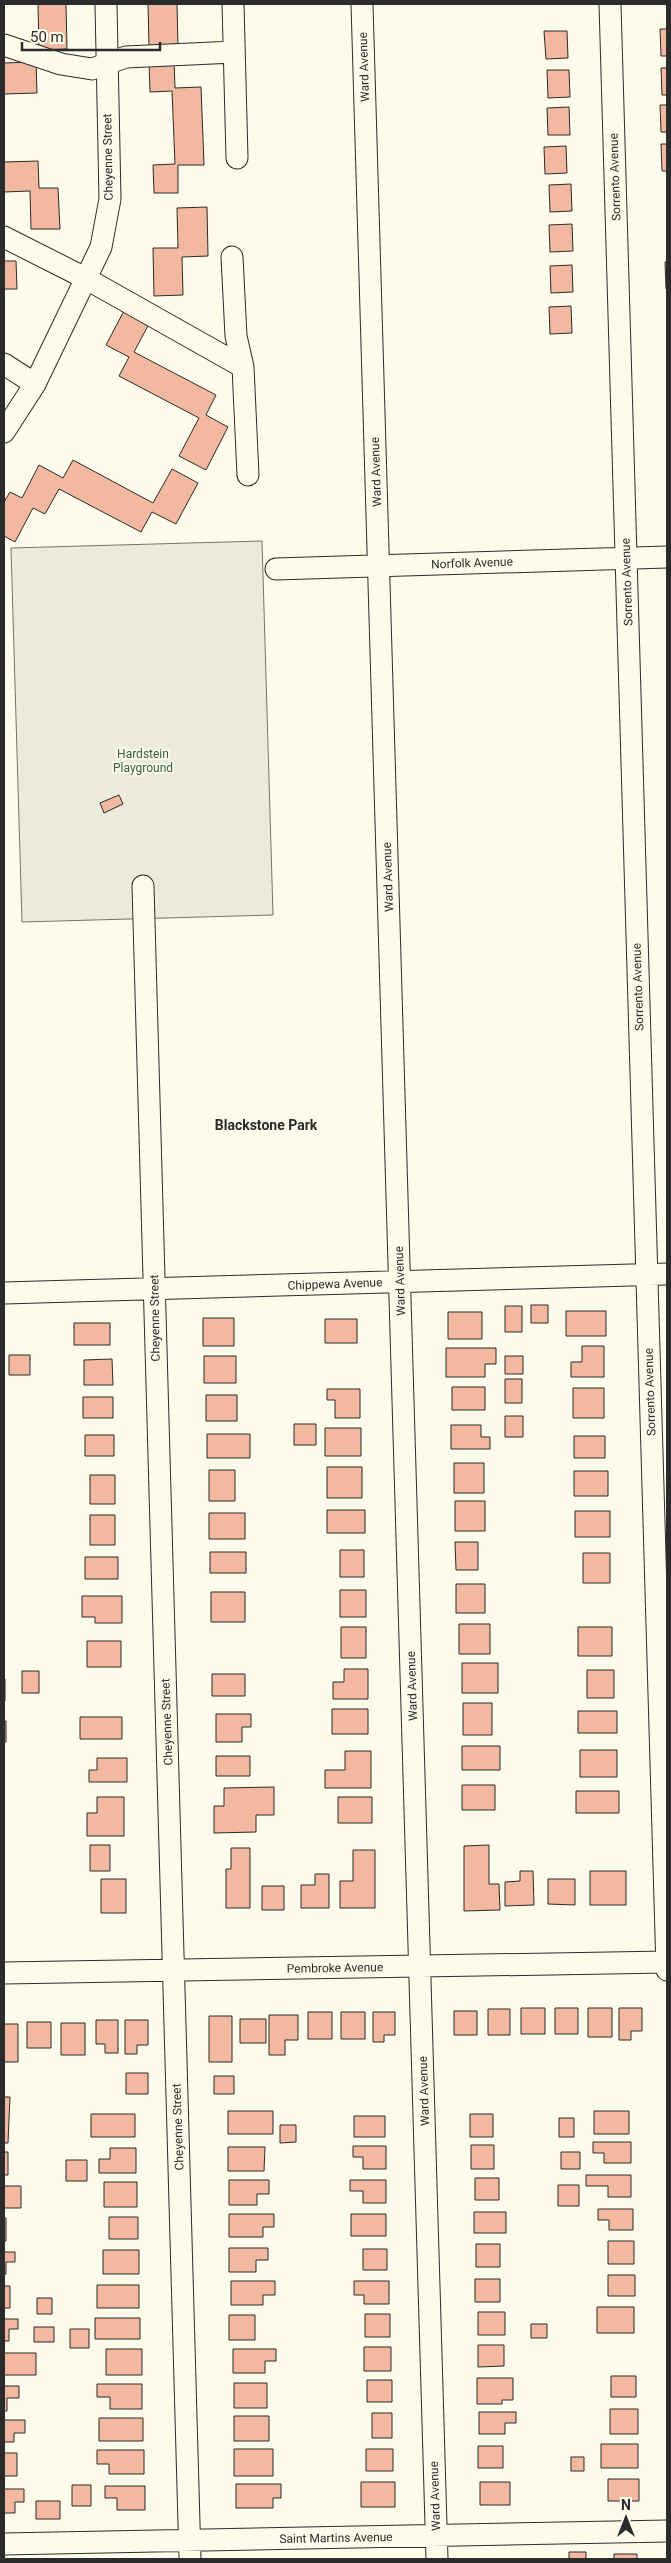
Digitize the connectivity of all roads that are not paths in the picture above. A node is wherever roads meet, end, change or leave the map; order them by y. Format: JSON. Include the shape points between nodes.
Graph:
{"nodes":[{"id":1,"x":106,"y":4,"type":"edge"},
{"id":2,"x":233,"y":4,"type":"edge"},
{"id":3,"x":362,"y":4,"type":"edge"},
{"id":4,"x":610,"y":4,"type":"edge"},
{"id":5,"x":4,"y":45,"type":"edge"},
{"id":6,"x":234,"y":52,"type":"junction"},
{"id":7,"x":108,"y":65,"type":"junction"},
{"id":8,"x":237,"y":158,"type":"dead end"},
{"id":9,"x":4,"y":237,"type":"edge"},
{"id":10,"x":232,"y":257,"type":"dead end"},
{"id":11,"x":86,"y":278,"type":"junction"},
{"id":12,"x":4,"y":364,"type":"edge"},
{"id":13,"x":242,"y":367,"type":"junction"},
{"id":14,"x":35,"y":384,"type":"junction"},
{"id":15,"x":4,"y":432,"type":"edge"},
{"id":16,"x":248,"y":474,"type":"dead end"},
{"id":17,"x":667,"y":557,"type":"edge"},
{"id":18,"x":626,"y":558,"type":"junction"},
{"id":19,"x":379,"y":566,"type":"junction"},
{"id":20,"x":276,"y":569,"type":"dead end"},
{"id":21,"x":144,"y":886,"type":"dead end"},
{"id":22,"x":657,"y":1274,"type":"edge"},
{"id":23,"x":400,"y":1282,"type":"junction"},
{"id":24,"x":155,"y":1289,"type":"junction"},
{"id":25,"x":4,"y":1293,"type":"edge"},
{"id":26,"x":667,"y":1962,"type":"edge"},
{"id":27,"x":420,"y":1966,"type":"junction"},
{"id":28,"x":667,"y":1970,"type":"edge"},
{"id":29,"x":174,"y":1971,"type":"junction"},
{"id":30,"x":4,"y":1973,"type":"edge"},
{"id":31,"x":667,"y":2531,"type":"edge"},
{"id":32,"x":436,"y":2536,"type":"junction"},
{"id":33,"x":4,"y":2544,"type":"edge"},
{"id":34,"x":190,"y":2550,"type":"edge"},
{"id":35,"x":437,"y":2559,"type":"edge"}],
"edges":[{"from":1,"to":7,"type":"street","name":"Cheyenne Street"},
{"from":2,"to":6,"type":"street"},
{"from":3,"to":19,"type":"street","name":"Ward Avenue"},
{"from":4,"to":18,"type":"street","name":"Sorrento Avenue"},
{"from":5,"to":7,"type":"street","via":[[61,64],[92,69]]},
{"from":6,"to":7,"type":"street","via":[[126,57]]},
{"from":6,"to":8,"type":"street"},
{"from":7,"to":11,"type":"street","name":"Cheyenne Street","via":[[110,198],[101,247]]},
{"from":9,"to":11,"type":"street"},
{"from":10,"to":13,"type":"street","via":[[236,336]]},
{"from":11,"to":13,"type":"street"},
{"from":11,"to":14,"type":"street","name":"Cheyenne Street"},
{"from":12,"to":14,"type":"street"},
{"from":13,"to":16,"type":"street"},
{"from":14,"to":15,"type":"street","name":"Cheyenne Street"},
{"from":17,"to":18,"type":"street","name":"Norfolk Avenue"},
{"from":18,"to":19,"type":"street","name":"Norfolk Avenue"},
{"from":18,"to":22,"type":"street","name":"Sorrento Avenue"},
{"from":19,"to":20,"type":"street","name":"Norfolk Avenue"},
{"from":19,"to":23,"type":"street","name":"Ward Avenue"},
{"from":21,"to":24,"type":"street","name":"Cheyenne Street"},
{"from":22,"to":23,"type":"street","name":"Chippewa Avenue"},
{"from":22,"to":26,"type":"street","name":"Sorrento Avenue"},
{"from":23,"to":24,"type":"street","name":"Chippewa Avenue"},
{"from":23,"to":27,"type":"street","name":"Ward Avenue"},
{"from":24,"to":25,"type":"street","name":"Chippewa Avenue"},
{"from":24,"to":29,"type":"street","name":"Cheyenne Street"},
{"from":26,"to":27,"type":"street","name":"Pembroke Avenue"},
{"from":26,"to":28,"type":"street","name":"Sorrento Avenue"},
{"from":27,"to":29,"type":"street","name":"Pembroke Avenue"},
{"from":27,"to":32,"type":"street","name":"Ward Avenue"},
{"from":29,"to":30,"type":"street","name":"Pembroke Avenue"},
{"from":29,"to":34,"type":"street","name":"Cheyenne Street"},
{"from":31,"to":32,"type":"street","name":"Saint Martins Avenue"},
{"from":32,"to":34,"type":"street","name":"Saint Martins Avenue"},
{"from":32,"to":35,"type":"street","name":"Ward Avenue"},
{"from":33,"to":34,"type":"street","name":"Saint Martins Avenue"}]}
